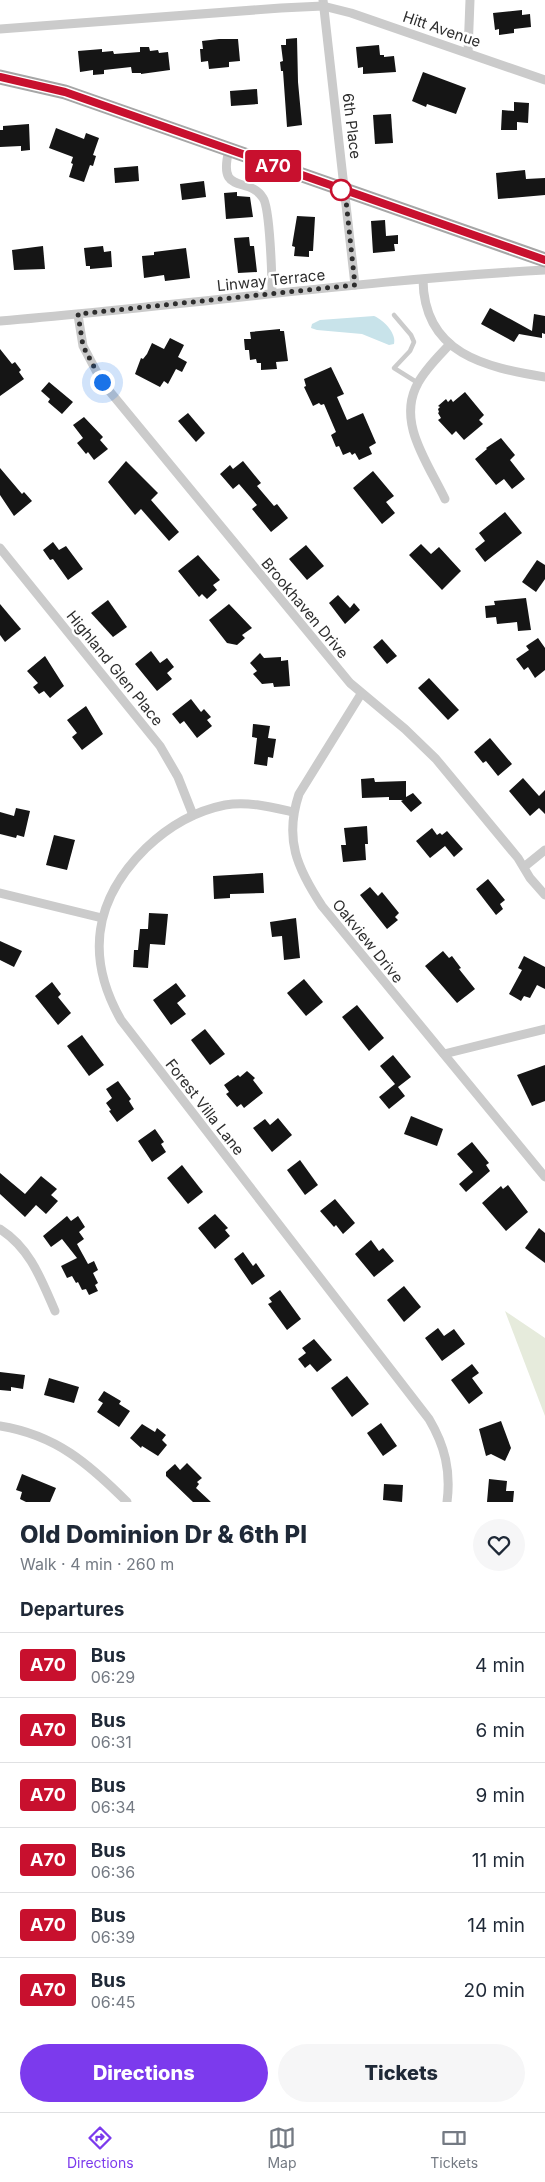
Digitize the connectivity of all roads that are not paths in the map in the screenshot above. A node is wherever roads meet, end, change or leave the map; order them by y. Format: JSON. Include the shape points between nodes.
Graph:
{"nodes":[{"id":1,"x":470,"y":0,"type":"edge"},
{"id":2,"x":323,"y":3,"type":"edge"},
{"id":3,"x":0,"y":29,"type":"edge"},
{"id":4,"x":468,"y":52,"type":"junction"},
{"id":5,"x":0,"y":77,"type":"edge"},
{"id":6,"x":545,"y":80,"type":"edge"},
{"id":7,"x":229,"y":150,"type":"junction"},
{"id":8,"x":345,"y":191,"type":"junction"},
{"id":9,"x":545,"y":260,"type":"edge"},
{"id":10,"x":545,"y":270,"type":"edge"},
{"id":11,"x":423,"y":280,"type":"junction"},
{"id":12,"x":355,"y":285,"type":"junction"},
{"id":13,"x":272,"y":293,"type":"junction"},
{"id":14,"x":78,"y":314,"type":"junction"},
{"id":15,"x":394,"y":315,"type":"dead end"},
{"id":16,"x":0,"y":321,"type":"edge"},
{"id":17,"x":450,"y":344,"type":"junction"},
{"id":18,"x":545,"y":377,"type":"edge"},
{"id":19,"x":418,"y":383,"type":"junction"},
{"id":20,"x":445,"y":498,"type":"dead end"},
{"id":21,"x":0,"y":548,"type":"edge"},
{"id":22,"x":361,"y":694,"type":"junction"},
{"id":23,"x":293,"y":812,"type":"junction"},
{"id":24,"x":193,"y":815,"type":"junction"},
{"id":25,"x":545,"y":850,"type":"edge"},
{"id":26,"x":524,"y":867,"type":"junction"},
{"id":27,"x":0,"y":893,"type":"edge"},
{"id":28,"x":545,"y":896,"type":"edge"},
{"id":29,"x":102,"y":918,"type":"junction"},
{"id":30,"x":545,"y":1029,"type":"edge"},
{"id":31,"x":444,"y":1054,"type":"junction"},
{"id":32,"x":545,"y":1178,"type":"edge"},
{"id":33,"x":0,"y":1229,"type":"edge"},
{"id":34,"x":54,"y":1311,"type":"dead end"},
{"id":35,"x":0,"y":1426,"type":"edge"},
{"id":36,"x":128,"y":1502,"type":"edge"},
{"id":37,"x":447,"y":1502,"type":"edge"}],
"edges":[{"from":1,"to":4,"type":"street"},
{"from":2,"to":3,"type":"street","name":"Hitt Avenue"},
{"from":2,"to":4,"type":"street","name":"Hitt Avenue"},
{"from":2,"to":8,"type":"street","name":"6th Place"},
{"from":4,"to":6,"type":"street","name":"Hitt Avenue"},
{"from":5,"to":7,"type":"main road","via":[[65,92]]},
{"from":7,"to":8,"type":"main road"},
{"from":7,"to":13,"type":"street","via":[[225,168],[227,175],[258,192],[265,202]]},
{"from":8,"to":9,"type":"main road"},
{"from":8,"to":12,"type":"street","name":"6th Place"},
{"from":10,"to":11,"type":"street","name":"Linway Terrace"},
{"from":11,"to":12,"type":"street","name":"Linway Terrace"},
{"from":11,"to":17,"type":"street","via":[[427,313]]},
{"from":12,"to":13,"type":"street","name":"Linway Terrace"},
{"from":13,"to":14,"type":"street","name":"Linway Terrace"},
{"from":14,"to":16,"type":"street","name":"Linway Terrace"},
{"from":14,"to":22,"type":"street","name":"Brookhaven Drive","via":[[83,346],[102,382]]},
{"from":15,"to":19,"type":"lane","via":[[414,342],[394,368]]},
{"from":17,"to":18,"type":"street","via":[[486,365]]},
{"from":17,"to":19,"type":"street"},
{"from":19,"to":20,"type":"street","via":[[410,400],[410,426]]},
{"from":21,"to":24,"type":"street","name":"Highland Glen Place","via":[[160,746],[178,777]]},
{"from":22,"to":23,"type":"street","name":"Oakview Drive","via":[[299,794]]},
{"from":22,"to":26,"type":"street","name":"Brookhaven Drive","via":[[436,759]]},
{"from":23,"to":24,"type":"street","name":"Forest Villa Lane","via":[[261,805],[228,804]]},
{"from":23,"to":31,"type":"street","name":"Oakview Drive","via":[[293,847],[308,885],[328,914]]},
{"from":24,"to":29,"type":"street","name":"Forest Villa Lane","via":[[174,826],[136,858],[122,874]]},
{"from":25,"to":26,"type":"street"},
{"from":26,"to":28,"type":"street","name":"Brookhaven Drive"},
{"from":27,"to":29,"type":"street"},
{"from":29,"to":37,"type":"street","name":"Forest Villa Lane","via":[[99,963],[108,996],[121,1020],[429,1419],[445,1451],[449,1486]]},
{"from":30,"to":31,"type":"street"},
{"from":31,"to":32,"type":"street","name":"Oakview Drive"},
{"from":33,"to":34,"type":"street","via":[[29,1256]]},
{"from":35,"to":36,"type":"street","via":[[59,1445],[96,1471]]}]}
